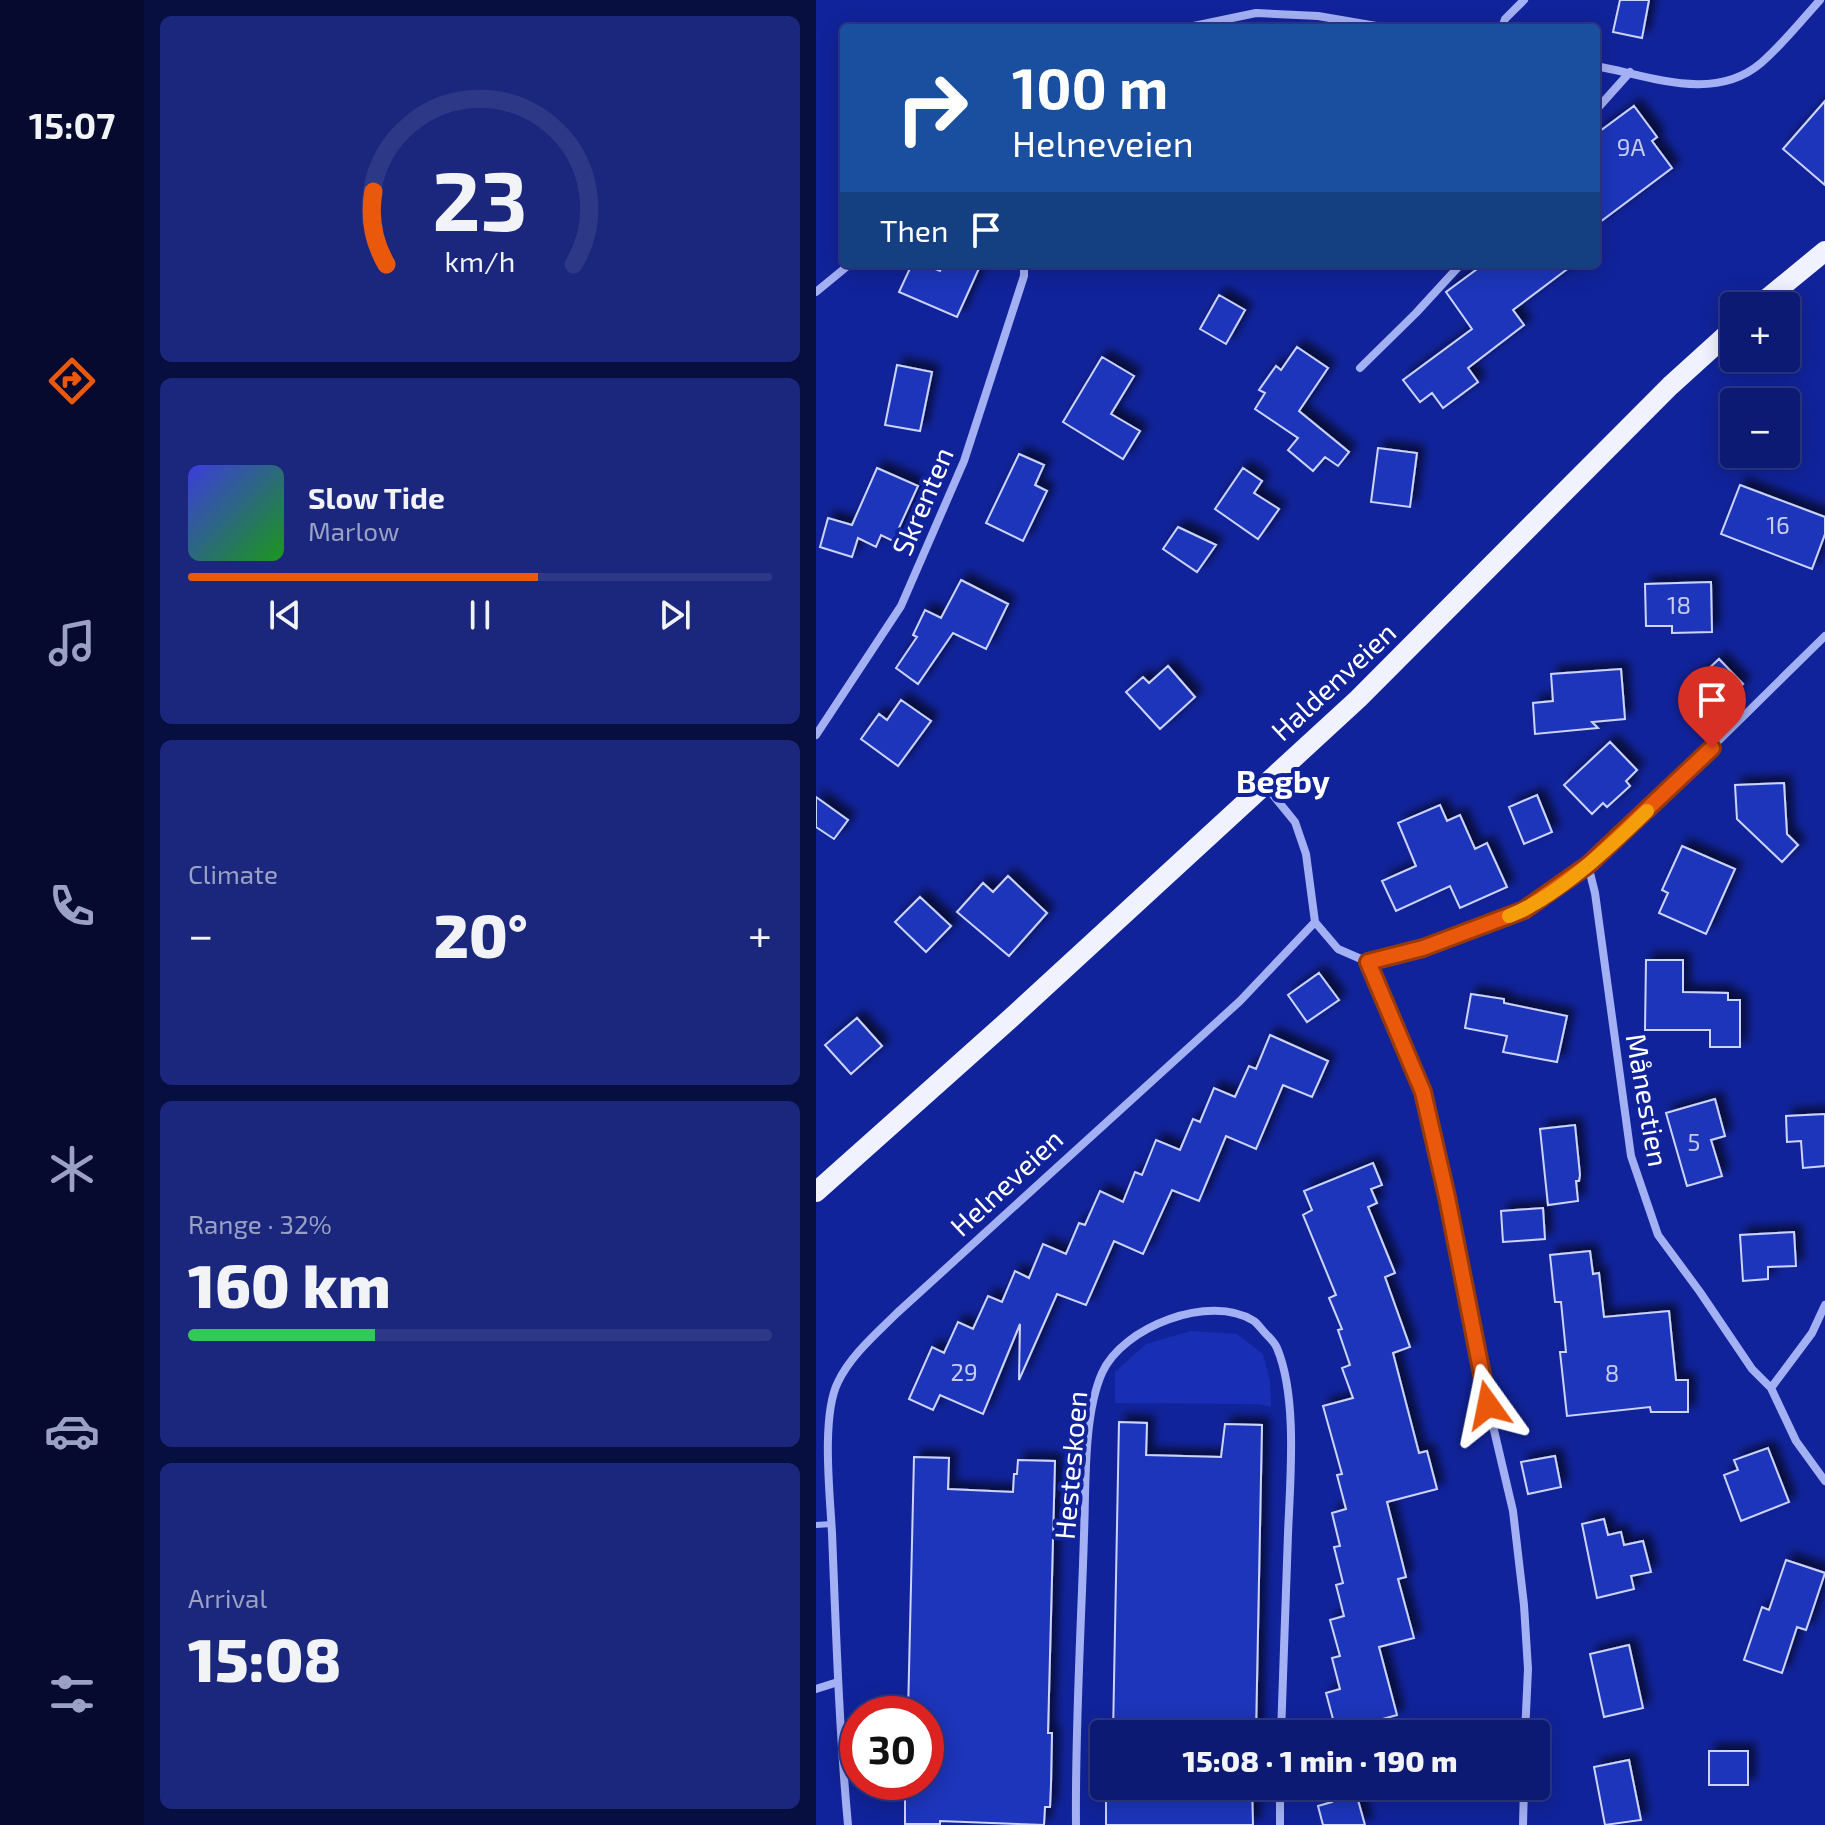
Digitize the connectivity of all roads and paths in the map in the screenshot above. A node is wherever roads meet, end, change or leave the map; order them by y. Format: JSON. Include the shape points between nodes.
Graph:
{"nodes":[{"id":1,"x":1524,"y":0,"type":"edge"},
{"id":2,"x":1820,"y":0,"type":"edge"},
{"id":3,"x":1203,"y":24,"type":"edge"},
{"id":4,"x":1365,"y":24,"type":"edge"},
{"id":5,"x":1503,"y":24,"type":"edge"},
{"id":6,"x":1600,"y":67,"type":"edge"},
{"id":7,"x":1630,"y":72,"type":"junction"},
{"id":8,"x":1600,"y":106,"type":"edge"},
{"id":9,"x":1825,"y":251,"type":"edge"},
{"id":10,"x":845,"y":268,"type":"edge"},
{"id":11,"x":1024,"y":268,"type":"edge"},
{"id":12,"x":1457,"y":268,"type":"edge"},
{"id":13,"x":816,"y":292,"type":"edge"},
{"id":14,"x":1775,"y":292,"type":"edge"},
{"id":15,"x":1720,"y":341,"type":"edge"},
{"id":16,"x":1360,"y":368,"type":"dead end"},
{"id":17,"x":1825,"y":636,"type":"edge"},
{"id":18,"x":816,"y":735,"type":"edge"},
{"id":19,"x":1264,"y":784,"type":"junction"},
{"id":20,"x":1588,"y":865,"type":"junction"},
{"id":21,"x":1315,"y":922,"type":"junction"},
{"id":22,"x":1368,"y":962,"type":"junction"},
{"id":23,"x":816,"y":1192,"type":"edge"},
{"id":24,"x":1825,"y":1305,"type":"edge"},
{"id":25,"x":1771,"y":1388,"type":"junction"},
{"id":26,"x":1825,"y":1481,"type":"edge"},
{"id":27,"x":832,"y":1524,"type":"junction"},
{"id":28,"x":816,"y":1525,"type":"edge"},
{"id":29,"x":838,"y":1682,"type":"junction"},
{"id":30,"x":816,"y":1689,"type":"edge"},
{"id":31,"x":1282,"y":1720,"type":"edge"},
{"id":32,"x":1526,"y":1720,"type":"edge"},
{"id":33,"x":1280,"y":1800,"type":"edge"},
{"id":34,"x":1524,"y":1800,"type":"edge"},
{"id":35,"x":848,"y":1825,"type":"edge"},
{"id":36,"x":1076,"y":1825,"type":"edge"},
{"id":37,"x":1280,"y":1825,"type":"edge"},
{"id":38,"x":1523,"y":1825,"type":"edge"}],
"edges":[{"from":1,"to":5,"type":"street"},
{"from":2,"to":7,"type":"street","via":[[1761,64],[1736,79],[1689,85]]},
{"from":3,"to":4,"type":"street","via":[[1256,13]]},
{"from":6,"to":7,"type":"street"},
{"from":7,"to":8,"type":"street"},
{"from":9,"to":14,"type":"main road"},
{"from":10,"to":13,"type":"street"},
{"from":11,"to":18,"type":"street","name":"Skrenten","via":[[964,461],[901,606]]},
{"from":12,"to":16,"type":"street"},
{"from":15,"to":19,"type":"main road","name":"Haldenveien","via":[[1358,699]]},
{"from":17,"to":20,"type":"street"},
{"from":19,"to":21,"type":"street","via":[[1286,808],[1303,843]]},
{"from":19,"to":23,"type":"main road","name":"Haldenveien"},
{"from":20,"to":22,"type":"street","via":[[1524,910],[1423,948]]},
{"from":20,"to":25,"type":"street","name":"Månestien","via":[[1631,1156],[1658,1235]]},
{"from":21,"to":22,"type":"street","via":[[1338,949]]},
{"from":21,"to":27,"type":"street","name":"Helneveien","via":[[1240,1001],[856,1355],[837,1384],[830,1416]]},
{"from":22,"to":32,"type":"street","via":[[1423,1092],[1513,1511],[1528,1669]]},
{"from":24,"to":25,"type":"street","via":[[1812,1333]]},
{"from":25,"to":26,"type":"street","name":"Månestien","via":[[1796,1441]]},
{"from":27,"to":28,"type":"lane"},
{"from":27,"to":29,"type":"street","name":"Helneveien"},
{"from":29,"to":30,"type":"street"},
{"from":29,"to":35,"type":"street","name":"Helneveien"},
{"from":31,"to":36,"type":"street","name":"Hesteskoen","via":[[1292,1450],[1288,1394],[1277,1346],[1254,1321],[1232,1313],[1205,1310],[1180,1315],[1118,1349],[1102,1371],[1091,1414]]},
{"from":33,"to":37,"type":"street"},
{"from":34,"to":38,"type":"street"}]}
